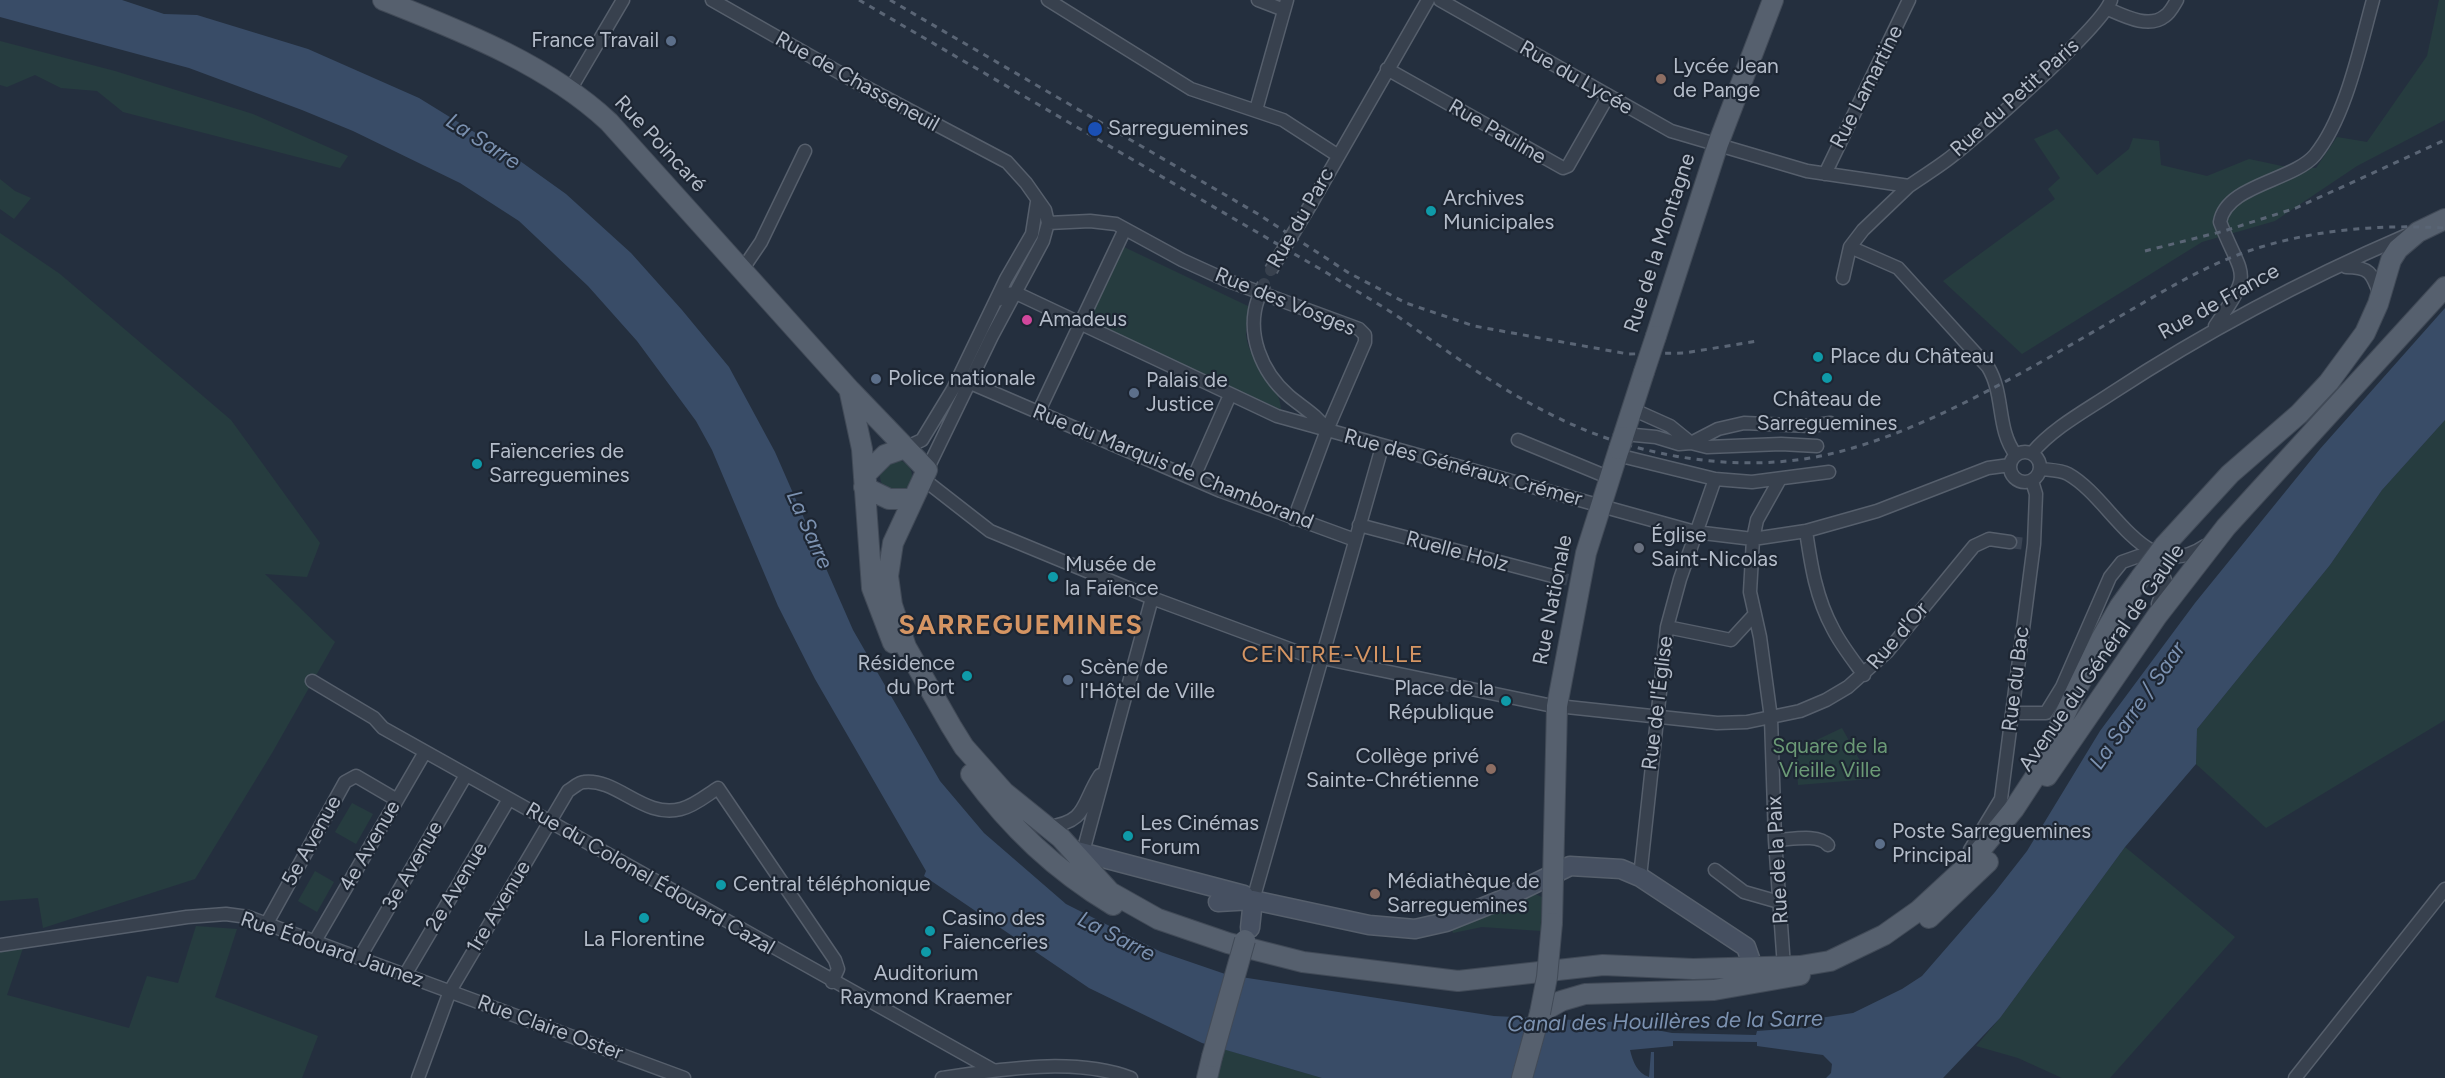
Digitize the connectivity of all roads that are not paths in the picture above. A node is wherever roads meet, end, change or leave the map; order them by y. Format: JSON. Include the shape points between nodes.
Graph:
{"nodes":[{"id":1,"x":383,"y":0,"type":"edge"},
{"id":2,"x":623,"y":0,"type":"edge"},
{"id":3,"x":712,"y":0,"type":"edge"},
{"id":4,"x":1048,"y":0,"type":"edge"},
{"id":5,"x":1258,"y":0,"type":"edge"},
{"id":6,"x":1428,"y":0,"type":"edge"},
{"id":7,"x":1440,"y":0,"type":"edge"},
{"id":8,"x":1773,"y":0,"type":"edge"},
{"id":9,"x":1909,"y":0,"type":"edge"},
{"id":10,"x":2177,"y":0,"type":"edge"},
{"id":11,"x":2373,"y":0,"type":"edge"},
{"id":12,"x":1285,"y":5,"type":"edge"},
{"id":13,"x":2109,"y":5,"type":"edge"},
{"id":14,"x":1387,"y":69,"type":"junction"},
{"id":15,"x":570,"y":90,"type":"junction"},
{"id":16,"x":1608,"y":96,"type":"junction"},
{"id":17,"x":1256,"y":110,"type":"junction"},
{"id":18,"x":1718,"y":144,"type":"junction"},
{"id":19,"x":805,"y":151,"type":"dead end"},
{"id":20,"x":1337,"y":156,"type":"junction"},
{"id":21,"x":1825,"y":174,"type":"junction"},
{"id":22,"x":1909,"y":186,"type":"junction"},
{"id":23,"x":1036,"y":202,"type":"junction"},
{"id":24,"x":1048,"y":223,"type":"junction"},
{"id":25,"x":2442,"y":223,"type":"edge"},
{"id":26,"x":1125,"y":229,"type":"junction"},
{"id":27,"x":1850,"y":247,"type":"junction"},
{"id":28,"x":2341,"y":267,"type":"junction"},
{"id":29,"x":742,"y":270,"type":"junction"},
{"id":30,"x":1843,"y":278,"type":"dead end"},
{"id":31,"x":2445,"y":287,"type":"edge"},
{"id":32,"x":1016,"y":293,"type":"junction"},
{"id":33,"x":2380,"y":295,"type":"junction"},
{"id":34,"x":998,"y":300,"type":"junction"},
{"id":35,"x":1080,"y":324,"type":"junction"},
{"id":36,"x":2213,"y":329,"type":"junction"},
{"id":37,"x":964,"y":380,"type":"junction"},
{"id":38,"x":850,"y":390,"type":"junction"},
{"id":39,"x":1230,"y":395,"type":"junction"},
{"id":40,"x":1632,"y":409,"type":"junction"},
{"id":41,"x":1039,"y":411,"type":"junction"},
{"id":42,"x":1830,"y":423,"type":"dead end"},
{"id":43,"x":1327,"y":430,"type":"junction"},
{"id":44,"x":1518,"y":441,"type":"dead end"},
{"id":45,"x":1691,"y":442,"type":"junction"},
{"id":46,"x":1621,"y":444,"type":"junction"},
{"id":47,"x":1817,"y":446,"type":"dead end"},
{"id":48,"x":1382,"y":447,"type":"junction"},
{"id":49,"x":905,"y":448,"type":"junction"},
{"id":50,"x":2032,"y":453,"type":"junction"},
{"id":51,"x":2013,"y":460,"type":"junction"},
{"id":52,"x":2041,"y":469,"type":"junction"},
{"id":53,"x":1829,"y":472,"type":"dead end"},
{"id":54,"x":924,"y":474,"type":"junction"},
{"id":55,"x":868,"y":476,"type":"junction"},
{"id":56,"x":1610,"y":478,"type":"junction"},
{"id":57,"x":1193,"y":479,"type":"junction"},
{"id":58,"x":1715,"y":479,"type":"junction"},
{"id":59,"x":1780,"y":479,"type":"junction"},
{"id":60,"x":2032,"y":481,"type":"junction"},
{"id":61,"x":912,"y":499,"type":"junction"},
{"id":62,"x":1600,"y":504,"type":"junction"},
{"id":63,"x":1294,"y":519,"type":"junction"},
{"id":64,"x":1359,"y":525,"type":"junction"},
{"id":65,"x":2226,"y":527,"type":"junction"},
{"id":66,"x":1806,"y":531,"type":"junction"},
{"id":67,"x":2127,"y":531,"type":"junction"},
{"id":68,"x":1695,"y":532,"type":"junction"},
{"id":69,"x":1753,"y":538,"type":"junction"},
{"id":70,"x":1355,"y":540,"type":"junction"},
{"id":71,"x":2010,"y":542,"type":"tunnel mouth"},
{"id":72,"x":2133,"y":556,"type":"junction"},
{"id":73,"x":1556,"y":577,"type":"tunnel mouth"},
{"id":74,"x":1152,"y":598,"type":"junction"},
{"id":75,"x":1754,"y":615,"type":"junction"},
{"id":76,"x":2157,"y":616,"type":"junction"},
{"id":77,"x":1667,"y":627,"type":"junction"},
{"id":78,"x":1323,"y":659,"type":"junction"},
{"id":79,"x":1864,"y":675,"type":"junction"},
{"id":80,"x":312,"y":681,"type":"dead end"},
{"id":81,"x":1557,"y":706,"type":"junction"},
{"id":82,"x":2012,"y":713,"type":"junction"},
{"id":83,"x":1655,"y":715,"type":"junction"},
{"id":84,"x":1771,"y":718,"type":"junction"},
{"id":85,"x":425,"y":752,"type":"junction"},
{"id":86,"x":1105,"y":766,"type":"junction"},
{"id":87,"x":466,"y":775,"type":"junction"},
{"id":88,"x":1097,"y":778,"type":"junction"},
{"id":89,"x":509,"y":799,"type":"junction"},
{"id":90,"x":398,"y":800,"type":"junction"},
{"id":91,"x":549,"y":823,"type":"junction"},
{"id":92,"x":1047,"y":827,"type":"junction"},
{"id":93,"x":1775,"y":840,"type":"junction"},
{"id":94,"x":1828,"y":845,"type":"dead end"},
{"id":95,"x":1079,"y":857,"type":"junction"},
{"id":96,"x":1715,"y":870,"type":"dead end"},
{"id":97,"x":1553,"y":874,"type":"junction"},
{"id":98,"x":1640,"y":877,"type":"junction"},
{"id":99,"x":2445,"y":889,"type":"edge"},
{"id":100,"x":1937,"y":893,"type":"junction"},
{"id":101,"x":1253,"y":900,"type":"junction"},
{"id":102,"x":1218,"y":902,"type":"dead end"},
{"id":103,"x":1779,"y":902,"type":"junction"},
{"id":104,"x":267,"y":922,"type":"junction"},
{"id":105,"x":1248,"y":934,"type":"joint"},
{"id":106,"x":315,"y":941,"type":"junction"},
{"id":107,"x":0,"y":945,"type":"edge"},
{"id":108,"x":360,"y":957,"type":"junction"},
{"id":109,"x":1784,"y":967,"type":"junction"},
{"id":110,"x":405,"y":975,"type":"junction"},
{"id":111,"x":1749,"y":979,"type":"junction"},
{"id":112,"x":831,"y":982,"type":"junction"},
{"id":113,"x":450,"y":991,"type":"junction"},
{"id":114,"x":1540,"y":1013,"type":"junction"},
{"id":115,"x":993,"y":1071,"type":"junction"},
{"id":116,"x":418,"y":1078,"type":"edge"},
{"id":117,"x":684,"y":1078,"type":"edge"},
{"id":118,"x":942,"y":1078,"type":"edge"},
{"id":119,"x":1131,"y":1078,"type":"edge"},
{"id":120,"x":1207,"y":1078,"type":"edge"},
{"id":121,"x":1522,"y":1078,"type":"edge"},
{"id":122,"x":2296,"y":1078,"type":"edge"}],
"edges":[{"from":1,"to":15,"type":"main road","name":"Rue Poincaré","via":[[465,33]]},
{"from":2,"to":15,"type":"street"},
{"from":3,"to":23,"type":"street","name":"Rue de Chasseneuil","via":[[1004,160],[1022,178]]},
{"from":4,"to":17,"type":"street","via":[[1191,89]]},
{"from":5,"to":12,"type":"street"},
{"from":6,"to":14,"type":"street","name":"Rue du Parc"},
{"from":7,"to":16,"type":"street","name":"Rue du Lycée"},
{"from":8,"to":18,"type":"main road","name":"Rue de la Montagne"},
{"from":9,"to":21,"type":"street","name":"Rue Lamartine"},
{"from":10,"to":13,"type":"street","via":[[2166,16],[2151,22],[2128,18]]},
{"from":11,"to":36,"type":"street","via":[[2344,102],[2315,155],[2300,167],[2233,200],[2221,215],[2220,222],[2242,276],[2239,289]]},
{"from":12,"to":17,"type":"street"},
{"from":13,"to":22,"type":"street","name":"Rue du Petit Paris","via":[[2088,32],[1948,160]]},
{"from":14,"to":16,"type":"street","name":"Rue Pauline","via":[[1563,168],[1568,166]]},
{"from":14,"to":20,"type":"street","name":"Rue du Parc"},
{"from":15,"to":29,"type":"main road","name":"Rue Poincaré","via":[[609,122]]},
{"from":16,"to":18,"type":"street","name":"Rue du Lycée","via":[[1671,131]]},
{"from":17,"to":20,"type":"street","via":[[1283,120]]},
{"from":18,"to":21,"type":"street"},
{"from":18,"to":40,"type":"main road","name":"Rue de la Montagne","bridge":true},
{"from":19,"to":29,"type":"street","via":[[761,242]]},
{"from":20,"to":43,"type":"street","name":"Rue du Parc","bridge":true,"via":[[1271,270],[1252,322],[1265,367],[1281,389],[1315,415]]},
{"from":21,"to":22,"type":"street"},
{"from":22,"to":27,"type":"street","name":"Rue du Petit Paris"},
{"from":23,"to":24,"type":"street","name":"Rue de Chasseneuil","via":[[1045,210]]},
{"from":23,"to":34,"type":"street","via":[[1032,234]]},
{"from":24,"to":26,"type":"street","name":"Rue des Vosges","via":[[1103,222]]},
{"from":24,"to":32,"type":"street"},
{"from":25,"to":28,"type":"street","name":"Rue de France"},
{"from":25,"to":33,"type":"main road","name":"Avenue du Général de Gaulle","via":[[2418,232],[2398,249]]},
{"from":25,"to":65,"type":"main road","via":[[2401,263],[2383,324],[2366,352]]},
{"from":26,"to":35,"type":"street"},
{"from":26,"to":43,"type":"street","name":"Rue des Vosges","via":[[1226,280],[1359,329],[1365,342]]},
{"from":27,"to":30,"type":"street","name":"Rue du Petit Paris"},
{"from":27,"to":51,"type":"street","via":[[1898,268],[1988,367],[1997,385],[2004,437]]},
{"from":28,"to":33,"type":"street","via":[[2368,271]]},
{"from":28,"to":36,"type":"street","name":"Rue de France"},
{"from":29,"to":38,"type":"main road","name":"Rue Poincaré"},
{"from":31,"to":65,"type":"main road","name":"Avenue du Général de Gaulle"},
{"from":32,"to":34,"type":"street"},
{"from":32,"to":35,"type":"street","name":"Rue des Généraux Crémer"},
{"from":32,"to":37,"type":"street"},
{"from":33,"to":100,"type":"main road","name":"Avenue du Général de Gaulle","bridge":true,"via":[[2356,349],[2316,396],[2230,474],[2141,577],[2101,639],[2030,785],[1995,834]]},
{"from":34,"to":37,"type":"street"},
{"from":35,"to":39,"type":"street","name":"Rue des Généraux Crémer"},
{"from":35,"to":41,"type":"street"},
{"from":36,"to":50,"type":"street","name":"Rue de France","via":[[2076,417]]},
{"from":37,"to":41,"type":"street","name":"Rue du Marquis de Chamborand"},
{"from":37,"to":49,"type":"street","via":[[922,440]]},
{"from":37,"to":54,"type":"street"},
{"from":38,"to":49,"type":"main road","name":"Rue Poincaré"},
{"from":38,"to":55,"type":"main road","name":"Rue Poincaré"},
{"from":39,"to":43,"type":"street","name":"Rue des Généraux Crémer","via":[[1276,416]]},
{"from":39,"to":57,"type":"street"},
{"from":40,"to":45,"type":"street","via":[[1670,426]]},
{"from":40,"to":46,"type":"main road","name":"Rue de la Montagne"},
{"from":41,"to":57,"type":"street","name":"Rue du Marquis de Chamborand"},
{"from":42,"to":45,"type":"street","via":[[1744,423],[1718,429]]},
{"from":43,"to":48,"type":"street","name":"Rue des Généraux Crémer"},
{"from":43,"to":63,"type":"street","name":"Rue des Vosges"},
{"from":44,"to":56,"type":"street"},
{"from":45,"to":46,"type":"street","via":[[1679,444],[1656,437]]},
{"from":45,"to":47,"type":"street","via":[[1707,447]]},
{"from":46,"to":56,"type":"main road","name":"Rue de la Montagne"},
{"from":46,"to":58,"type":"street"},
{"from":48,"to":62,"type":"street","name":"Rue des Généraux Crémer"},
{"from":48,"to":64,"type":"street"},
{"from":49,"to":54,"type":"main road","name":"Rue Poincaré"},
{"from":49,"to":55,"type":"main road"},
{"from":50,"to":51,"type":"street","via":[[2021,453]]},
{"from":50,"to":52,"type":"street"},
{"from":51,"to":60,"type":"street","via":[[2016,480]]},
{"from":51,"to":66,"type":"street","via":[[1877,511]]},
{"from":52,"to":60,"type":"street"},
{"from":52,"to":67,"type":"street","via":[[2066,472],[2095,494]]},
{"from":53,"to":59,"type":"street"},
{"from":54,"to":61,"type":"main road"},
{"from":54,"to":74,"type":"street","via":[[990,531]]},
{"from":55,"to":61,"type":"main road","via":[[889,499]]},
{"from":55,"to":111,"type":"main road","name":"Rue Poincaré","via":[[872,588],[891,639],[962,762],[991,800],[1063,873],[1153,928],[1223,955],[1303,970],[1458,990],[1610,975]]},
{"from":56,"to":62,"type":"main road","name":"Rue de la Montagne"},
{"from":57,"to":63,"type":"street","name":"Rue du Marquis de Chamborand"},
{"from":58,"to":59,"type":"street"},
{"from":58,"to":68,"type":"street","name":"Rue de l'Église"},
{"from":59,"to":69,"type":"street","name":"Rue de la Paix","via":[[1757,520]]},
{"from":60,"to":82,"type":"street","name":"Rue du Bac","via":[[2036,494]]},
{"from":61,"to":92,"type":"main road","via":[[893,543],[889,565],[890,591],[900,633],[964,747],[1004,792]]},
{"from":62,"to":68,"type":"street","name":"Rue des Généraux Crémer"},
{"from":62,"to":81,"type":"main road","name":"Rue Nationale","via":[[1577,582]]},
{"from":63,"to":70,"type":"street","name":"Rue du Marquis de Chamborand"},
{"from":64,"to":70,"type":"street"},
{"from":64,"to":73,"type":"street","name":"Ruelle Holz"},
{"from":65,"to":67,"type":"street","via":[[2196,553],[2181,557],[2151,552]]},
{"from":65,"to":76,"type":"main road","name":"Avenue du Général de Gaulle"},
{"from":66,"to":69,"type":"street","name":"Rue des Généraux Crémer"},
{"from":66,"to":79,"type":"street","via":[[1814,582],[1824,609]]},
{"from":67,"to":72,"type":"street"},
{"from":68,"to":69,"type":"street","name":"Rue des Généraux Crémer"},
{"from":68,"to":77,"type":"street","name":"Rue de l'Église"},
{"from":69,"to":75,"type":"street","name":"Rue de la Paix","via":[[1750,591]]},
{"from":70,"to":78,"type":"street"},
{"from":71,"to":79,"type":"street","name":"Rue d'Or","via":[[1989,539],[1974,546]]},
{"from":72,"to":76,"type":"street","via":[[2148,560],[2165,576]]},
{"from":72,"to":82,"type":"street","via":[[2110,577],[2062,687],[2046,713]]},
{"from":74,"to":78,"type":"street"},
{"from":74,"to":86,"type":"street"},
{"from":75,"to":77,"type":"street","via":[[1731,640]]},
{"from":75,"to":84,"type":"street","name":"Rue de la Paix"},
{"from":76,"to":111,"type":"main road","name":"Avenue du Général de Gaulle","via":[[2074,733],[2011,834],[1958,893],[1909,933],[1874,955],[1828,972]]},
{"from":77,"to":83,"type":"street","name":"Rue de l'Église"},
{"from":78,"to":81,"type":"street","name":"Rue d'Or"},
{"from":78,"to":101,"type":"street"},
{"from":79,"to":84,"type":"street","name":"Rue d'Or","via":[[1826,700]]},
{"from":80,"to":85,"type":"street","name":"Rue du Colonel Édouard Cazal"},
{"from":81,"to":83,"type":"street","name":"Rue d'Or"},
{"from":81,"to":97,"type":"main road","name":"Rue Nationale"},
{"from":82,"to":100,"type":"street","name":"Rue du Bac","via":[[2001,799]]},
{"from":83,"to":84,"type":"street","name":"Rue d'Or","via":[[1717,723]]},
{"from":83,"to":98,"type":"street","name":"Rue de l'Église"},
{"from":84,"to":93,"type":"street","name":"Rue de la Paix"},
{"from":85,"to":87,"type":"street","name":"Rue du Colonel Édouard Cazal"},
{"from":85,"to":90,"type":"street","name":"4e Avenue"},
{"from":86,"to":88,"type":"street"},
{"from":86,"to":95,"type":"street"},
{"from":87,"to":89,"type":"street","name":"Rue du Colonel Édouard Cazal"},
{"from":87,"to":108,"type":"street","name":"3e Avenue"},
{"from":88,"to":92,"type":"street","via":[[1081,814],[1066,825]]},
{"from":88,"to":95,"type":"street"},
{"from":89,"to":91,"type":"street","name":"Rue du Colonel Édouard Cazal"},
{"from":89,"to":110,"type":"street","name":"2e Avenue"},
{"from":90,"to":104,"type":"street","name":"5e Avenue","via":[[356,776],[345,782]]},
{"from":90,"to":106,"type":"street","name":"4e Avenue"},
{"from":91,"to":112,"type":"street","name":"Rue du Colonel Édouard Cazal"},
{"from":91,"to":112,"type":"street","name":"1re Avenue","via":[[568,791],[582,782],[600,783],[642,805],[671,811],[684,809],[718,788],[835,960],[838,969]]},
{"from":91,"to":113,"type":"street","name":"1re Avenue"},
{"from":92,"to":95,"type":"main road"},
{"from":93,"to":94,"type":"street","via":[[1816,839]]},
{"from":93,"to":103,"type":"street","name":"Rue de la Paix"},
{"from":95,"to":101,"type":"street"},
{"from":95,"to":111,"type":"main road","via":[[1110,892],[1158,919],[1228,943],[1303,962],[1458,981],[1604,965],[1693,969]]},
{"from":96,"to":103,"type":"street","via":[[1744,892]]},
{"from":97,"to":98,"type":"street","via":[[1575,865],[1621,869]]},
{"from":97,"to":101,"type":"street","via":[[1501,900],[1424,928],[1369,926]]},
{"from":97,"to":114,"type":"main road","bridge":true,"via":[[1547,977]]},
{"from":98,"to":111,"type":"street","via":[[1746,947]]},
{"from":99,"to":122,"type":"street"},
{"from":100,"to":109,"type":"main road","name":"Avenue du Général de Gaulle","via":[[1902,922],[1849,953],[1823,963]]},
{"from":101,"to":102,"type":"street"},
{"from":101,"to":105,"type":"street"},
{"from":103,"to":109,"type":"street","name":"Rue de la Paix"},
{"from":104,"to":106,"type":"street","name":"Rue Édouard Jaunez"},
{"from":104,"to":107,"type":"street","name":"Rue Édouard Jaunez","via":[[226,914],[187,916]]},
{"from":105,"to":120,"type":"main road","bridge":true},
{"from":106,"to":108,"type":"street","name":"Rue Édouard Jaunez"},
{"from":108,"to":110,"type":"street","name":"Rue Édouard Jaunez"},
{"from":109,"to":111,"type":"main road","name":"Avenue du Général de Gaulle"},
{"from":110,"to":113,"type":"street","name":"Rue Édouard Jaunez"},
{"from":111,"to":114,"type":"main road","via":[[1714,990],[1570,997]]},
{"from":112,"to":115,"type":"street","name":"Rue du Colonel Édouard Cazal"},
{"from":113,"to":116,"type":"street","name":"1re Avenue"},
{"from":113,"to":117,"type":"street","name":"Rue Claire Oster"},
{"from":114,"to":121,"type":"main road"},
{"from":115,"to":118,"type":"street"},
{"from":115,"to":119,"type":"street","via":[[1082,1067]]}]}
